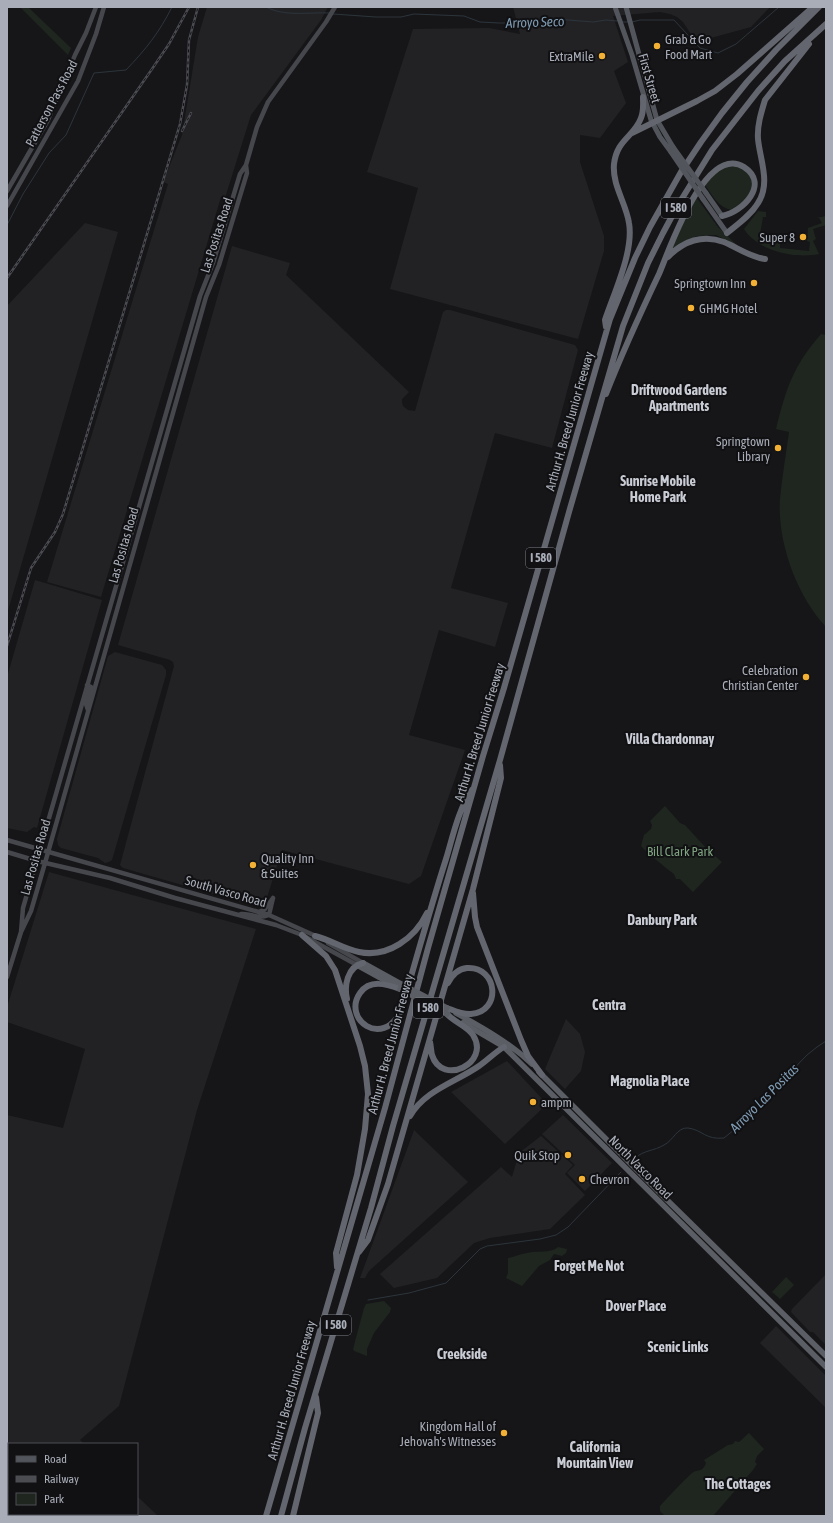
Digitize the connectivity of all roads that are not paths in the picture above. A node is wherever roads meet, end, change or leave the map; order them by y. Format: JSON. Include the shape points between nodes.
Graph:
{"nodes":[{"id":1,"x":96,"y":7,"type":"edge"},
{"id":2,"x":104,"y":7,"type":"edge"},
{"id":3,"x":335,"y":7,"type":"edge"},
{"id":4,"x":615,"y":7,"type":"edge"},
{"id":5,"x":626,"y":7,"type":"edge"},
{"id":6,"x":813,"y":7,"type":"edge"},
{"id":7,"x":819,"y":7,"type":"edge"},
{"id":8,"x":826,"y":24,"type":"edge"},
{"id":9,"x":820,"y":30,"type":"junction"},
{"id":10,"x":643,"y":97,"type":"junction"},
{"id":11,"x":655,"y":122,"type":"junction"},
{"id":12,"x":629,"y":135,"type":"junction"},
{"id":13,"x":246,"y":166,"type":"junction"},
{"id":14,"x":7,"y":191,"type":"edge"},
{"id":15,"x":7,"y":206,"type":"edge"},
{"id":16,"x":722,"y":216,"type":"joint"},
{"id":17,"x":727,"y":233,"type":"joint"},
{"id":18,"x":765,"y":259,"type":"dead end"},
{"id":19,"x":664,"y":262,"type":"junction"},
{"id":20,"x":606,"y":331,"type":"junction"},
{"id":21,"x":595,"y":424,"type":"junction"},
{"id":22,"x":88,"y":685,"type":"junction"},
{"id":23,"x":88,"y":710,"type":"junction"},
{"id":24,"x":500,"y":760,"type":"junction"},
{"id":25,"x":475,"y":785,"type":"junction"},
{"id":26,"x":7,"y":840,"type":"edge"},
{"id":27,"x":41,"y":850,"type":"junction"},
{"id":28,"x":7,"y":852,"type":"edge"},
{"id":29,"x":48,"y":852,"type":"junction"},
{"id":30,"x":37,"y":861,"type":"junction"},
{"id":31,"x":45,"y":863,"type":"junction"},
{"id":32,"x":473,"y":889,"type":"junction"},
{"id":33,"x":432,"y":901,"type":"junction"},
{"id":34,"x":259,"y":912,"type":"junction"},
{"id":35,"x":238,"y":914,"type":"junction"},
{"id":36,"x":269,"y":915,"type":"junction"},
{"id":37,"x":277,"y":919,"type":"junction"},
{"id":38,"x":266,"y":923,"type":"junction"},
{"id":39,"x":21,"y":932,"type":"junction"},
{"id":40,"x":302,"y":935,"type":"junction"},
{"id":41,"x":316,"y":936,"type":"junction"},
{"id":42,"x":360,"y":964,"type":"junction"},
{"id":43,"x":7,"y":977,"type":"edge"},
{"id":44,"x":401,"y":986,"type":"junction"},
{"id":45,"x":444,"y":989,"type":"junction"},
{"id":46,"x":426,"y":1000,"type":"joint"},
{"id":47,"x":447,"y":1011,"type":"junction"},
{"id":48,"x":350,"y":1014,"type":"junction"},
{"id":49,"x":430,"y":1040,"type":"junction"},
{"id":50,"x":504,"y":1047,"type":"junction"},
{"id":51,"x":542,"y":1075,"type":"junction"},
{"id":52,"x":404,"y":1130,"type":"junction"},
{"id":53,"x":356,"y":1257,"type":"junction"},
{"id":54,"x":337,"y":1273,"type":"junction"},
{"id":55,"x":826,"y":1356,"type":"edge"},
{"id":56,"x":826,"y":1367,"type":"edge"},
{"id":57,"x":316,"y":1394,"type":"junction"},
{"id":58,"x":266,"y":1516,"type":"edge"},
{"id":59,"x":281,"y":1516,"type":"edge"},
{"id":60,"x":294,"y":1516,"type":"edge"}],
"edges":[{"from":1,"to":14,"type":"main road","name":"Patterson Pass Road","via":[[48,120]]},
{"from":2,"to":15,"type":"main road","name":"Patterson Pass Road","via":[[78,81]]},
{"from":3,"to":13,"type":"main road","name":"Las Positas Road","via":[[268,102],[257,127]]},
{"from":4,"to":10,"type":"main road","name":"First Street"},
{"from":5,"to":11,"type":"main road","name":"First Street"},
{"from":6,"to":11,"type":"highway","via":[[715,91]]},
{"from":7,"to":20,"type":"highway","name":"Arthur H. Breed Junior Freeway","number":"I 580","via":[[747,82],[685,166],[635,258]]},
{"from":8,"to":9,"type":"highway","name":"Arthur H. Breed Junior Freeway","number":"I 580"},
{"from":9,"to":17,"type":"highway","via":[[765,100],[758,128],[765,179],[762,196],[751,212]]},
{"from":9,"to":21,"type":"highway","name":"Arthur H. Breed Junior Freeway","number":"I 580","via":[[785,61],[750,101],[712,150],[678,205],[632,301]]},
{"from":10,"to":11,"type":"main road","name":"First Street"},
{"from":10,"to":12,"type":"highway","via":[[641,118]]},
{"from":11,"to":12,"type":"highway"},
{"from":11,"to":16,"type":"main road","name":"First Street","bridge":true},
{"from":11,"to":17,"type":"main road","name":"First Street","bridge":true,"via":[[660,137]]},
{"from":12,"to":20,"type":"highway","via":[[616,154],[614,174],[629,223],[629,244],[605,320]]},
{"from":13,"to":22,"type":"main road","name":"Las Positas Road","via":[[240,174],[213,263],[200,296]]},
{"from":13,"to":23,"type":"main road","name":"Las Positas Road","via":[[246,179],[219,265],[206,297]]},
{"from":16,"to":19,"type":"highway","via":[[734,212],[745,204],[754,191],[753,177],[743,166],[729,164],[713,173],[680,220]]},
{"from":18,"to":19,"type":"highway","via":[[750,255],[724,242],[705,238],[686,242]]},
{"from":19,"to":21,"type":"highway","via":[[628,341]]},
{"from":20,"to":25,"type":"highway","name":"Arthur H. Breed Junior Freeway","number":"I 580"},
{"from":21,"to":24,"type":"highway","name":"Arthur H. Breed Junior Freeway","number":"I 580"},
{"from":22,"to":23,"type":"main road","via":[[91,687],[86,704]]},
{"from":22,"to":27,"type":"main road","name":"Las Positas Road"},
{"from":23,"to":29,"type":"main road","name":"Las Positas Road"},
{"from":24,"to":32,"type":"highway","via":[[501,778]]},
{"from":24,"to":53,"type":"highway","name":"Arthur H. Breed Junior Freeway","number":"I 580"},
{"from":25,"to":33,"type":"highway","via":[[466,798]]},
{"from":25,"to":54,"type":"highway","name":"Arthur H. Breed Junior Freeway","number":"I 580"},
{"from":26,"to":27,"type":"main road","name":"South Vasco Road"},
{"from":27,"to":29,"type":"main road","name":"South Vasco Road"},
{"from":27,"to":30,"type":"main road","name":"Las Positas Road"},
{"from":28,"to":30,"type":"main road","name":"South Vasco Road"},
{"from":29,"to":31,"type":"main road","name":"Las Positas Road"},
{"from":29,"to":34,"type":"main road","name":"South Vasco Road"},
{"from":30,"to":31,"type":"main road","name":"South Vasco Road"},
{"from":30,"to":39,"type":"main road","name":"Las Positas Road","via":[[23,908]]},
{"from":31,"to":35,"type":"main road","name":"South Vasco Road","via":[[110,878]]},
{"from":31,"to":39,"type":"main road","name":"Las Positas Road","via":[[31,911]]},
{"from":32,"to":45,"type":"highway"},
{"from":32,"to":51,"type":"highway","via":[[477,927],[528,1056]]},
{"from":33,"to":41,"type":"highway","via":[[415,932],[403,942],[381,951],[359,952]]},
{"from":33,"to":44,"type":"highway","via":[[397,1019],[388,1027],[377,1029],[363,1023],[358,1017],[355,1004],[362,990],[373,984]]},
{"from":34,"to":36,"type":"main road","name":"South Vasco Road"},
{"from":34,"to":36,"type":"main road","via":[[265,909],[273,898]]},
{"from":35,"to":36,"type":"main road","via":[[246,913],[261,918]]},
{"from":35,"to":38,"type":"main road","name":"South Vasco Road"},
{"from":36,"to":37,"type":"main road","name":"South Vasco Road"},
{"from":37,"to":38,"type":"main road"},
{"from":37,"to":41,"type":"main road","name":"South Vasco Road"},
{"from":38,"to":40,"type":"main road","name":"South Vasco Road"},
{"from":39,"to":43,"type":"main road","name":"Las Positas Road"},
{"from":40,"to":42,"type":"main road","name":"South Vasco Road"},
{"from":40,"to":48,"type":"highway","via":[[317,946],[332,964]]},
{"from":41,"to":42,"type":"main road","name":"South Vasco Road"},
{"from":42,"to":44,"type":"highway","name":"South Vasco Road"},
{"from":42,"to":48,"type":"highway","via":[[346,982]]},
{"from":44,"to":46,"type":"highway","name":"South Vasco Road","bridge":true},
{"from":45,"to":47,"type":"highway","via":[[457,971],[470,968],[484,973],[490,980],[493,994],[488,1006],[477,1013],[470,1015]]},
{"from":45,"to":49,"type":"highway"},
{"from":46,"to":47,"type":"highway","name":"North Vasco Road","bridge":true},
{"from":47,"to":49,"type":"highway","via":[[453,1020],[470,1031],[474,1037],[477,1045],[473,1060],[457,1071],[447,1070],[432,1056]]},
{"from":47,"to":50,"type":"highway","name":"North Vasco Road"},
{"from":47,"to":51,"type":"highway","name":"North Vasco Road","via":[[491,1032],[520,1053]]},
{"from":48,"to":54,"type":"highway","via":[[365,1066],[368,1107],[357,1175],[336,1253]]},
{"from":49,"to":52,"type":"highway"},
{"from":50,"to":52,"type":"highway","via":[[478,1067],[430,1094],[413,1111]]},
{"from":50,"to":56,"type":"highway","name":"North Vasco Road"},
{"from":51,"to":55,"type":"highway","name":"North Vasco Road"},
{"from":52,"to":53,"type":"highway","via":[[368,1240]]},
{"from":53,"to":57,"type":"highway","name":"Arthur H. Breed Junior Freeway","number":"I 580"},
{"from":54,"to":58,"type":"highway","name":"Arthur H. Breed Junior Freeway","number":"I 580"},
{"from":57,"to":59,"type":"highway","name":"Arthur H. Breed Junior Freeway","number":"I 580"},
{"from":57,"to":60,"type":"highway","via":[[318,1413]]}]}
